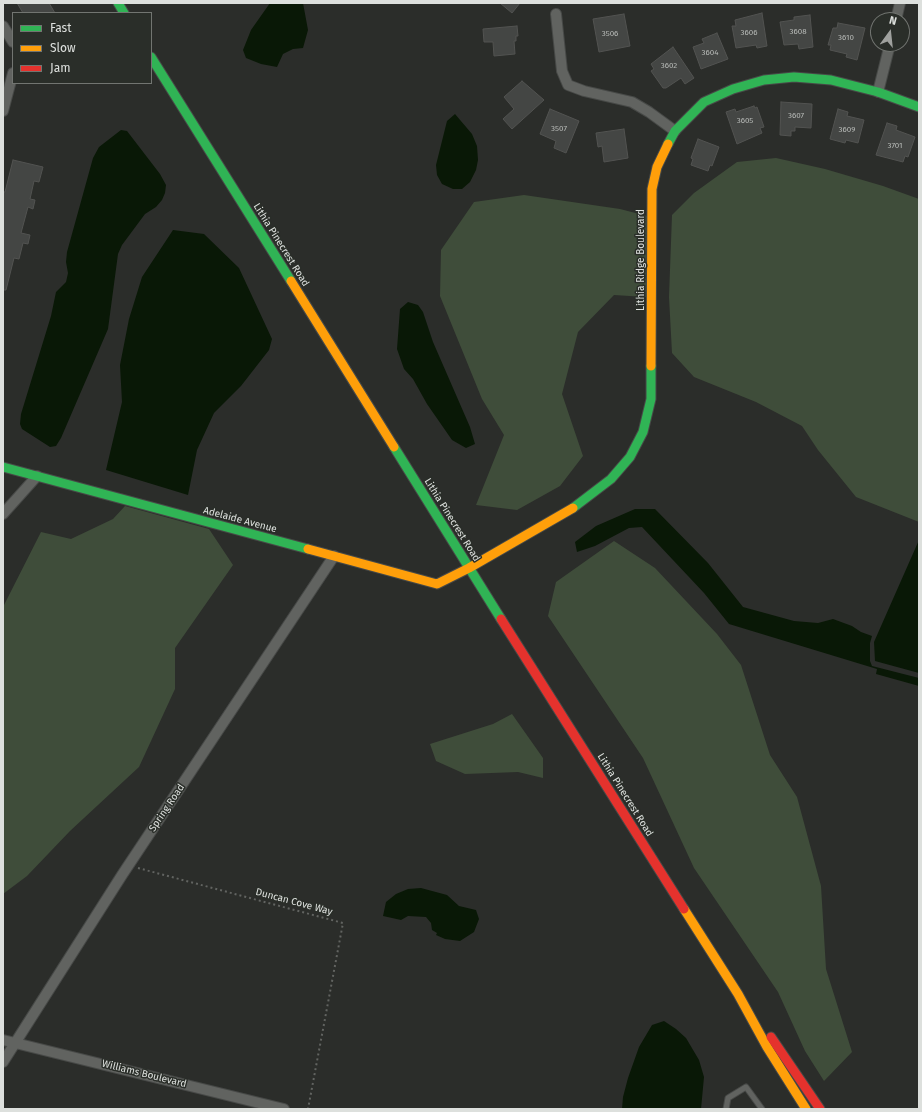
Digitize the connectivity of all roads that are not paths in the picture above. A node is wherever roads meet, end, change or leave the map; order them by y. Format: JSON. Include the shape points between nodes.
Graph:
{"nodes":[{"id":1,"x":118,"y":3,"type":"edge"},
{"id":2,"x":123,"y":12,"type":"edge"},
{"id":3,"x":556,"y":14,"type":"dead end"},
{"id":4,"x":3,"y":26,"type":"edge"},
{"id":5,"x":12,"y":40,"type":"edge"},
{"id":6,"x":888,"y":52,"type":"edge"},
{"id":7,"x":152,"y":59,"type":"edge"},
{"id":8,"x":12,"y":77,"type":"edge"},
{"id":9,"x":878,"y":92,"type":"junction"},
{"id":10,"x":919,"y":107,"type":"edge"},
{"id":11,"x":3,"y":111,"type":"edge"},
{"id":12,"x":675,"y":131,"type":"junction"},
{"id":13,"x":3,"y":467,"type":"edge"},
{"id":14,"x":38,"y":476,"type":"junction"},
{"id":15,"x":3,"y":514,"type":"edge"},
{"id":16,"x":334,"y":556,"type":"junction"},
{"id":17,"x":469,"y":568,"type":"junction"},
{"id":18,"x":738,"y":994,"type":"junction"},
{"id":19,"x":3,"y":1040,"type":"edge"},
{"id":20,"x":16,"y":1043,"type":"junction"},
{"id":21,"x":3,"y":1062,"type":"edge"},
{"id":22,"x":284,"y":1109,"type":"edge"},
{"id":23,"x":726,"y":1109,"type":"edge"},
{"id":24,"x":762,"y":1109,"type":"edge"},
{"id":25,"x":806,"y":1109,"type":"edge"},
{"id":26,"x":820,"y":1109,"type":"edge"}],
"edges":[{"from":1,"to":2,"type":"main road"},
{"from":3,"to":12,"type":"street","via":[[562,71],[568,85],[632,102]]},
{"from":4,"to":5,"type":"street"},
{"from":6,"to":9,"type":"street"},
{"from":7,"to":17,"type":"main road","name":"Lithia Pinecrest Road"},
{"from":8,"to":11,"type":"street"},
{"from":9,"to":10,"type":"main road","name":"Lithia Ridge Boulevard"},
{"from":9,"to":12,"type":"main road","name":"Lithia Ridge Boulevard","via":[[831,80],[794,77],[764,80],[733,89],[704,102]]},
{"from":12,"to":17,"type":"main road","name":"Lithia Ridge Boulevard","via":[[657,167],[652,189],[651,399],[643,432],[630,456],[611,479],[579,504]]},
{"from":13,"to":14,"type":"main road","name":"Adelaide Avenue"},
{"from":14,"to":15,"type":"street"},
{"from":14,"to":16,"type":"main road","name":"Adelaide Avenue"},
{"from":16,"to":17,"type":"main road","name":"Adelaide Avenue","via":[[437,584]]},
{"from":16,"to":20,"type":"street","name":"Spring Road","via":[[129,865]]},
{"from":17,"to":18,"type":"main road","name":"Lithia Pinecrest Road"},
{"from":18,"to":25,"type":"main road","name":"Lithia Pinecrest Road","via":[[767,1047]]},
{"from":18,"to":26,"type":"main road","name":"Lithia Pinecrest Road","via":[[777,1045]]},
{"from":19,"to":20,"type":"street","name":"Williams Boulevard"},
{"from":20,"to":21,"type":"street","name":"Spring Road"},
{"from":20,"to":22,"type":"street","name":"Williams Boulevard"},
{"from":23,"to":24,"type":"lane","via":[[728,1098],[746,1087]]}]}
